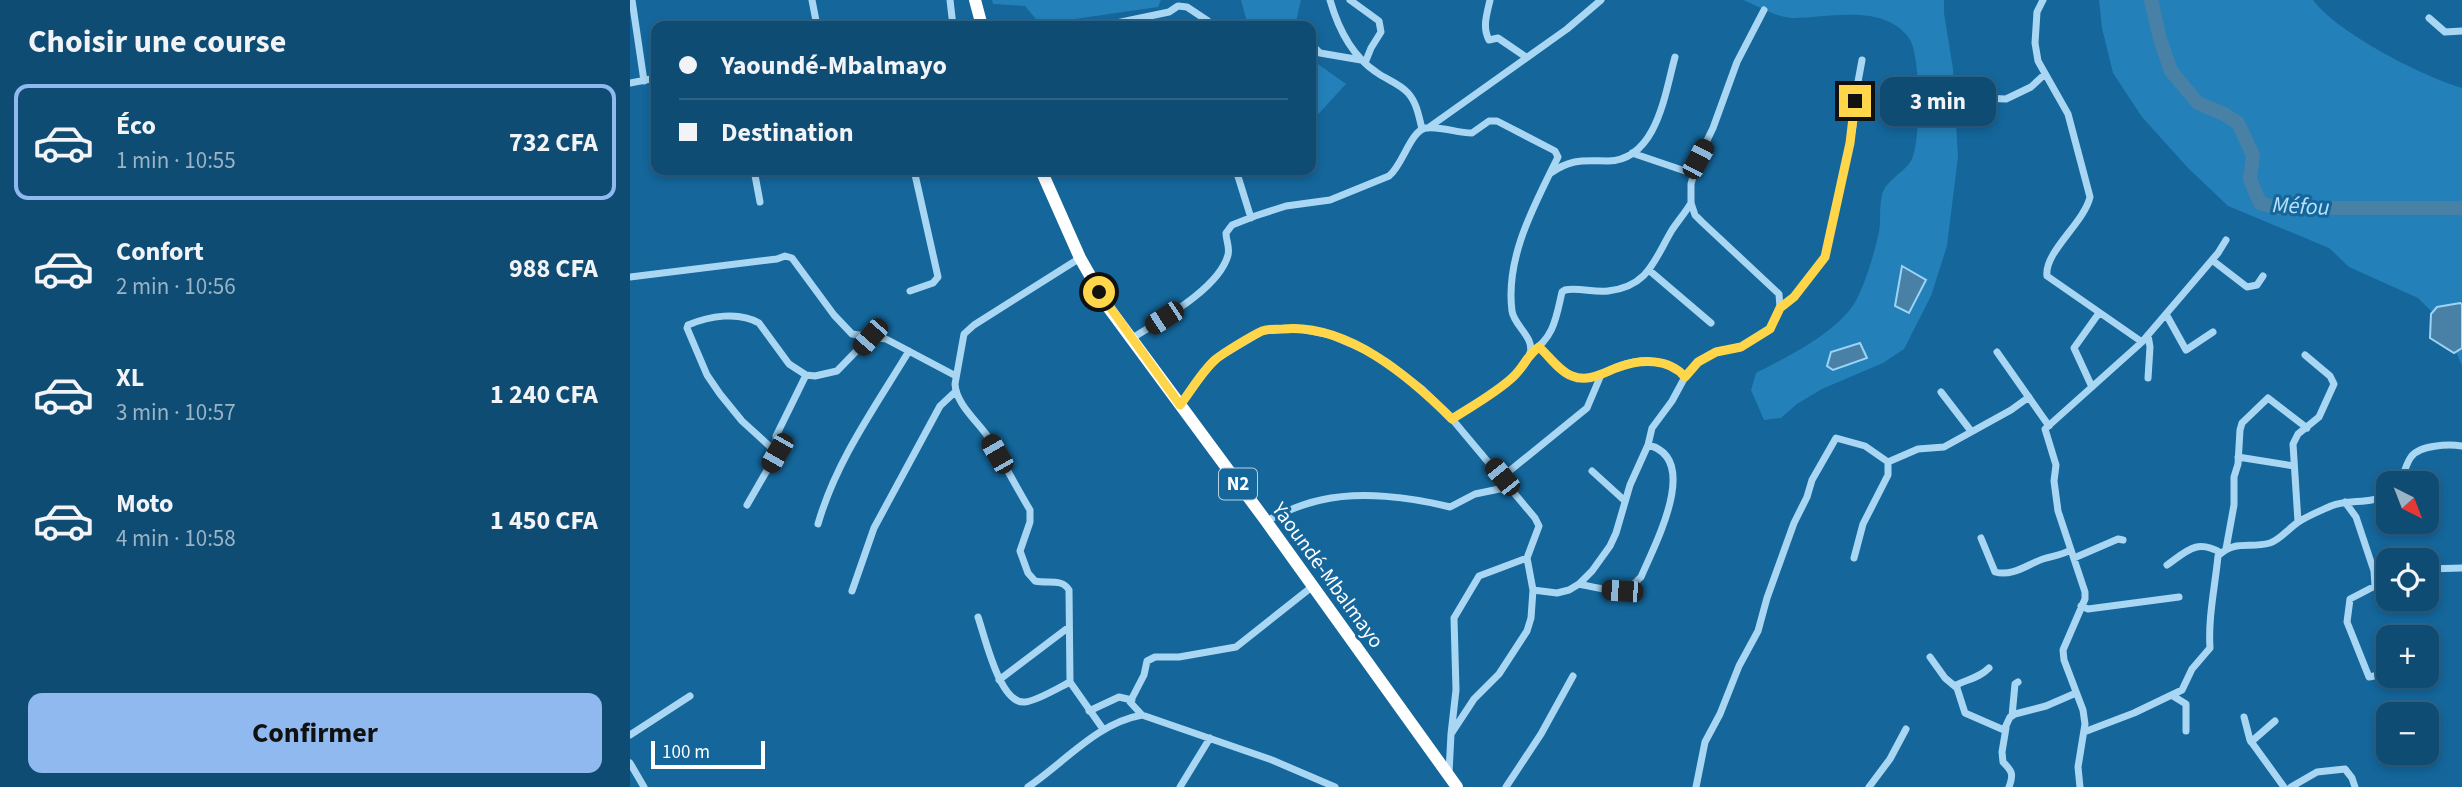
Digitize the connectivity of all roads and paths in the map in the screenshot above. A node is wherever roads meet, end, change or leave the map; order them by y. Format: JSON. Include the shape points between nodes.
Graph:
{"nodes":[{"id":1,"x":632,"y":0,"type":"edge"},
{"id":2,"x":812,"y":0,"type":"edge"},
{"id":3,"x":950,"y":0,"type":"edge"},
{"id":4,"x":975,"y":0,"type":"edge"},
{"id":5,"x":1329,"y":0,"type":"edge"},
{"id":6,"x":1350,"y":0,"type":"edge"},
{"id":7,"x":1490,"y":0,"type":"edge"},
{"id":8,"x":1601,"y":0,"type":"edge"},
{"id":9,"x":2043,"y":0,"type":"edge"},
{"id":10,"x":1764,"y":10,"type":"dead end"},
{"id":11,"x":2429,"y":18,"type":"dead end"},
{"id":12,"x":816,"y":21,"type":"edge"},
{"id":13,"x":952,"y":21,"type":"edge"},
{"id":14,"x":981,"y":21,"type":"edge"},
{"id":15,"x":1126,"y":21,"type":"edge"},
{"id":16,"x":1208,"y":21,"type":"edge"},
{"id":17,"x":2462,"y":31,"type":"edge"},
{"id":18,"x":1316,"y":49,"type":"edge"},
{"id":19,"x":1526,"y":57,"type":"junction"},
{"id":20,"x":1675,"y":57,"type":"dead end"},
{"id":21,"x":1862,"y":60,"type":"dead end"},
{"id":22,"x":1364,"y":62,"type":"junction"},
{"id":23,"x":2045,"y":74,"type":"junction"},
{"id":24,"x":651,"y":79,"type":"edge"},
{"id":25,"x":644,"y":80,"type":"junction"},
{"id":26,"x":630,"y":83,"type":"edge"},
{"id":27,"x":1904,"y":95,"type":"dead end"},
{"id":28,"x":1425,"y":128,"type":"junction"},
{"id":29,"x":1632,"y":153,"type":"junction"},
{"id":30,"x":1550,"y":173,"type":"junction"},
{"id":31,"x":1694,"y":174,"type":"junction"},
{"id":32,"x":755,"y":175,"type":"edge"},
{"id":33,"x":915,"y":175,"type":"edge"},
{"id":34,"x":1043,"y":175,"type":"edge"},
{"id":35,"x":1238,"y":175,"type":"edge"},
{"id":36,"x":760,"y":202,"type":"dead end"},
{"id":37,"x":1691,"y":203,"type":"junction"},
{"id":38,"x":1251,"y":218,"type":"junction"},
{"id":39,"x":2226,"y":240,"type":"dead end"},
{"id":40,"x":1080,"y":258,"type":"junction"},
{"id":41,"x":2212,"y":260,"type":"junction"},
{"id":42,"x":1650,"y":271,"type":"junction"},
{"id":43,"x":2263,"y":276,"type":"dead end"},
{"id":44,"x":630,"y":277,"type":"edge"},
{"id":45,"x":910,"y":291,"type":"dead end"},
{"id":46,"x":1780,"y":308,"type":"junction"},
{"id":47,"x":2099,"y":313,"type":"junction"},
{"id":48,"x":2166,"y":314,"type":"junction"},
{"id":49,"x":1712,"y":323,"type":"dead end"},
{"id":50,"x":2213,"y":332,"type":"dead end"},
{"id":51,"x":2148,"y":335,"type":"junction"},
{"id":52,"x":870,"y":337,"type":"junction"},
{"id":53,"x":1131,"y":339,"type":"junction"},
{"id":54,"x":2142,"y":342,"type":"junction"},
{"id":55,"x":1539,"y":347,"type":"junction"},
{"id":56,"x":909,"y":351,"type":"junction"},
{"id":57,"x":1997,"y":352,"type":"dead end"},
{"id":58,"x":1530,"y":353,"type":"junction"},
{"id":59,"x":2305,"y":355,"type":"dead end"},
{"id":60,"x":806,"y":375,"type":"junction"},
{"id":61,"x":1601,"y":375,"type":"junction"},
{"id":62,"x":956,"y":376,"type":"junction"},
{"id":63,"x":1685,"y":377,"type":"junction"},
{"id":64,"x":2148,"y":378,"type":"dead end"},
{"id":65,"x":2092,"y":387,"type":"junction"},
{"id":66,"x":955,"y":392,"type":"junction"},
{"id":67,"x":1941,"y":392,"type":"dead end"},
{"id":68,"x":2029,"y":397,"type":"junction"},
{"id":69,"x":1180,"y":405,"type":"junction"},
{"id":70,"x":1452,"y":419,"type":"junction"},
{"id":71,"x":2049,"y":426,"type":"junction"},
{"id":72,"x":2307,"y":428,"type":"junction"},
{"id":73,"x":1971,"y":431,"type":"junction"},
{"id":74,"x":1648,"y":445,"type":"junction"},
{"id":75,"x":2462,"y":446,"type":"edge"},
{"id":76,"x":777,"y":453,"type":"junction"},
{"id":77,"x":2238,"y":457,"type":"junction"},
{"id":78,"x":1888,"y":462,"type":"junction"},
{"id":79,"x":2294,"y":466,"type":"junction"},
{"id":80,"x":1592,"y":471,"type":"dead end"},
{"id":81,"x":2405,"y":471,"type":"edge"},
{"id":82,"x":1502,"y":477,"type":"junction"},
{"id":83,"x":1509,"y":487,"type":"junction"},
{"id":84,"x":2376,"y":500,"type":"edge"},
{"id":85,"x":1625,"y":501,"type":"junction"},
{"id":86,"x":2345,"y":502,"type":"junction"},
{"id":87,"x":747,"y":505,"type":"dead end"},
{"id":88,"x":1266,"y":521,"type":"junction"},
{"id":89,"x":2298,"y":522,"type":"junction"},
{"id":90,"x":818,"y":524,"type":"dead end"},
{"id":91,"x":1982,"y":538,"type":"dead end"},
{"id":92,"x":2123,"y":540,"type":"dead end"},
{"id":93,"x":2224,"y":551,"type":"junction"},
{"id":94,"x":2072,"y":554,"type":"junction"},
{"id":95,"x":1527,"y":558,"type":"junction"},
{"id":96,"x":1854,"y":558,"type":"dead end"},
{"id":97,"x":2167,"y":565,"type":"dead end"},
{"id":98,"x":2462,"y":568,"type":"edge"},
{"id":99,"x":2439,"y":569,"type":"edge"},
{"id":100,"x":2374,"y":571,"type":"joint"},
{"id":101,"x":1579,"y":584,"type":"junction"},
{"id":102,"x":1313,"y":586,"type":"junction"},
{"id":103,"x":1533,"y":590,"type":"junction"},
{"id":104,"x":852,"y":591,"type":"dead end"},
{"id":105,"x":2179,"y":597,"type":"dead end"},
{"id":106,"x":2081,"y":606,"type":"junction"},
{"id":107,"x":978,"y":617,"type":"dead end"},
{"id":108,"x":1069,"y":627,"type":"junction"},
{"id":109,"x":1930,"y":657,"type":"dead end"},
{"id":110,"x":1989,"y":668,"type":"dead end"},
{"id":111,"x":2376,"y":675,"type":"edge"},
{"id":112,"x":1573,"y":676,"type":"dead end"},
{"id":113,"x":999,"y":680,"type":"junction"},
{"id":114,"x":1070,"y":682,"type":"junction"},
{"id":115,"x":2018,"y":682,"type":"dead end"},
{"id":116,"x":1957,"y":688,"type":"junction"},
{"id":117,"x":2076,"y":693,"type":"junction"},
{"id":118,"x":690,"y":696,"type":"dead end"},
{"id":119,"x":2173,"y":696,"type":"junction"},
{"id":120,"x":1132,"y":700,"type":"junction"},
{"id":121,"x":1089,"y":711,"type":"junction"},
{"id":122,"x":1142,"y":715,"type":"junction"},
{"id":123,"x":2012,"y":716,"type":"junction"},
{"id":124,"x":2244,"y":718,"type":"dead end"},
{"id":125,"x":2275,"y":721,"type":"dead end"},
{"id":126,"x":2007,"y":728,"type":"junction"},
{"id":127,"x":1103,"y":729,"type":"junction"},
{"id":128,"x":1906,"y":729,"type":"dead end"},
{"id":129,"x":2186,"y":730,"type":"dead end"},
{"id":130,"x":2084,"y":732,"type":"junction"},
{"id":131,"x":1451,"y":734,"type":"junction"},
{"id":132,"x":630,"y":735,"type":"edge"},
{"id":133,"x":1210,"y":738,"type":"junction"},
{"id":134,"x":2251,"y":742,"type":"junction"},
{"id":135,"x":630,"y":763,"type":"edge"},
{"id":136,"x":1453,"y":782,"type":"edge"},
{"id":137,"x":645,"y":787,"type":"edge"},
{"id":138,"x":1028,"y":787,"type":"edge"},
{"id":139,"x":1180,"y":787,"type":"edge"},
{"id":140,"x":1335,"y":787,"type":"edge"},
{"id":141,"x":1506,"y":787,"type":"edge"},
{"id":142,"x":1696,"y":787,"type":"edge"},
{"id":143,"x":1869,"y":787,"type":"edge"},
{"id":144,"x":2009,"y":787,"type":"edge"},
{"id":145,"x":2080,"y":787,"type":"edge"},
{"id":146,"x":2284,"y":787,"type":"edge"},
{"id":147,"x":2291,"y":787,"type":"edge"},
{"id":148,"x":2355,"y":787,"type":"edge"}],
"edges":[{"from":1,"to":25,"type":"street"},
{"from":2,"to":12,"type":"street"},
{"from":3,"to":13,"type":"street"},
{"from":4,"to":14,"type":"highway"},
{"from":5,"to":22,"type":"street","via":[[1337,26]]},
{"from":6,"to":22,"type":"street","via":[[1379,21],[1381,32]]},
{"from":7,"to":19,"type":"street","via":[[1486,38],[1497,38]]},
{"from":8,"to":19,"type":"street"},
{"from":9,"to":23,"type":"street","via":[[2037,12],[2035,43]]},
{"from":10,"to":31,"type":"street","via":[[1737,62]]},
{"from":11,"to":17,"type":"street","via":[[2445,32]]},
{"from":15,"to":16,"type":"street","via":[[1178,6]]},
{"from":18,"to":22,"type":"street"},
{"from":19,"to":28,"type":"street"},
{"from":20,"to":29,"type":"street","via":[[1654,129]]},
{"from":21,"to":46,"type":"street","via":[[1850,143],[1825,257]]},
{"from":22,"to":28,"type":"street","via":[[1409,93]]},
{"from":23,"to":27,"type":"street","via":[[2006,99]]},
{"from":23,"to":47,"type":"street","via":[[2068,114],[2090,197],[2087,209],[2048,263],[2047,276]]},
{"from":24,"to":25,"type":"street"},
{"from":25,"to":26,"type":"street"},
{"from":28,"to":30,"type":"street","via":[[1468,133],[1497,121],[1555,151],[1558,158]]},
{"from":28,"to":38,"type":"street","via":[[1416,133],[1389,176],[1330,200],[1286,206]]},
{"from":29,"to":30,"type":"street","via":[[1614,161],[1565,163]]},
{"from":29,"to":31,"type":"street"},
{"from":30,"to":58,"type":"street","via":[[1521,241],[1512,278],[1512,313],[1530,343]]},
{"from":31,"to":37,"type":"street"},
{"from":32,"to":36,"type":"street"},
{"from":33,"to":45,"type":"street","via":[[938,277],[933,284]]},
{"from":34,"to":40,"type":"highway","name":"Yaoundé-Mbalmayo","number":"N2"},
{"from":35,"to":38,"type":"street"},
{"from":37,"to":42,"type":"street"},
{"from":37,"to":46,"type":"street","via":[[1695,215],[1779,294]]},
{"from":38,"to":53,"type":"street","via":[[1228,229],[1225,261],[1200,293]]},
{"from":39,"to":41,"type":"street"},
{"from":40,"to":53,"type":"highway","name":"Yaoundé-Mbalmayo","number":"N2"},
{"from":40,"to":62,"type":"street","via":[[964,334]]},
{"from":41,"to":43,"type":"street","via":[[2247,287],[2257,285]]},
{"from":41,"to":48,"type":"street"},
{"from":42,"to":49,"type":"street"},
{"from":42,"to":55,"type":"street","via":[[1617,290],[1562,292],[1550,335]]},
{"from":44,"to":52,"type":"street","via":[[785,256],[792,258],[844,328],[859,337]]},
{"from":46,"to":63,"type":"street","via":[[1770,329],[1741,347],[1716,352],[1698,362]]},
{"from":47,"to":54,"type":"street"},
{"from":47,"to":65,"type":"street","via":[[2074,348]]},
{"from":48,"to":50,"type":"street","via":[[2186,350]]},
{"from":48,"to":51,"type":"street"},
{"from":51,"to":54,"type":"street"},
{"from":51,"to":64,"type":"street"},
{"from":52,"to":56,"type":"street","via":[[886,339]]},
{"from":52,"to":60,"type":"street","via":[[837,371]]},
{"from":53,"to":69,"type":"highway","name":"Yaoundé-Mbalmayo","number":"N2"},
{"from":54,"to":65,"type":"street"},
{"from":55,"to":58,"type":"street"},
{"from":55,"to":61,"type":"street","via":[[1570,376]]},
{"from":56,"to":62,"type":"street"},
{"from":56,"to":90,"type":"street","via":[[835,478]]},
{"from":57,"to":68,"type":"street"},
{"from":58,"to":70,"type":"street","via":[[1512,378]]},
{"from":59,"to":72,"type":"street","via":[[2334,384],[2319,417]]},
{"from":60,"to":76,"type":"street","via":[[776,436]]},
{"from":60,"to":76,"type":"street","via":[[789,364],[751,318],[742,315],[688,325],[707,375],[720,394]]},
{"from":61,"to":63,"type":"street","via":[[1619,366],[1657,362],[1674,366]]},
{"from":61,"to":82,"type":"street","via":[[1587,408]]},
{"from":62,"to":66,"type":"street"},
{"from":63,"to":74,"type":"street","via":[[1651,428]]},
{"from":65,"to":71,"type":"street"},
{"from":66,"to":104,"type":"street","via":[[940,406],[874,528]]},
{"from":66,"to":108,"type":"street","via":[[1030,510],[1020,551],[1028,573],[1035,581],[1060,582],[1069,590]]},
{"from":67,"to":73,"type":"street"},
{"from":68,"to":71,"type":"street"},
{"from":68,"to":73,"type":"street"},
{"from":69,"to":70,"type":"street","via":[[1214,360],[1263,331],[1296,328],[1330,335],[1371,354],[1422,388]]},
{"from":69,"to":88,"type":"highway","name":"Yaoundé-Mbalmayo","number":"N2"},
{"from":70,"to":82,"type":"street"},
{"from":71,"to":94,"type":"street","via":[[2045,429],[2056,465],[2058,511]]},
{"from":72,"to":77,"type":"street","via":[[2268,398],[2242,423]]},
{"from":72,"to":79,"type":"street","via":[[2293,444]]},
{"from":73,"to":78,"type":"street","via":[[1944,447],[1918,449]]},
{"from":74,"to":85,"type":"street"},
{"from":74,"to":101,"type":"street","via":[[1664,452],[1675,483],[1641,577],[1622,591]]},
{"from":75,"to":81,"type":"street","via":[[2415,452]]},
{"from":76,"to":87,"type":"street"},
{"from":77,"to":79,"type":"street"},
{"from":77,"to":93,"type":"street"},
{"from":78,"to":96,"type":"street","via":[[1888,475],[1863,524]]},
{"from":78,"to":142,"type":"street","via":[[1865,446],[1836,438],[1821,463],[1794,523],[1758,631],[1705,742]]},
{"from":79,"to":89,"type":"street"},
{"from":80,"to":85,"type":"street"},
{"from":82,"to":83,"type":"street"},
{"from":83,"to":88,"type":"street","via":[[1450,507],[1370,497],[1323,499]]},
{"from":83,"to":95,"type":"street","via":[[1539,526]]},
{"from":84,"to":86,"type":"street"},
{"from":85,"to":101,"type":"street","via":[[1610,546]]},
{"from":86,"to":89,"type":"street"},
{"from":86,"to":100,"type":"street","via":[[2356,517]]},
{"from":88,"to":102,"type":"highway","name":"Yaoundé-Mbalmayo","number":"N2"},
{"from":89,"to":93,"type":"street","via":[[2269,543]]},
{"from":91,"to":94,"type":"street","via":[[1995,572],[2000,573]]},
{"from":92,"to":94,"type":"street"},
{"from":93,"to":97,"type":"street","via":[[2198,546]]},
{"from":93,"to":119,"type":"street","via":[[2218,556],[2208,621],[2210,648]]},
{"from":94,"to":106,"type":"street","via":[[2085,592]]},
{"from":95,"to":103,"type":"street"},
{"from":95,"to":131,"type":"street","via":[[1479,576],[1454,618],[1456,690]]},
{"from":98,"to":99,"type":"street"},
{"from":100,"to":111,"type":"street","via":[[2375,586],[2350,599],[2347,622],[2368,677]]},
{"from":101,"to":103,"type":"street","via":[[1557,593]]},
{"from":102,"to":120,"type":"street","via":[[1236,647],[1147,661]]},
{"from":102,"to":136,"type":"highway","name":"Yaoundé-Mbalmayo","number":"N2"},
{"from":103,"to":131,"type":"street","via":[[1527,631]]},
{"from":105,"to":106,"type":"street","via":[[2088,609]]},
{"from":106,"to":117,"type":"street","via":[[2063,650]]},
{"from":107,"to":113,"type":"street"},
{"from":108,"to":113,"type":"street"},
{"from":108,"to":114,"type":"street"},
{"from":109,"to":116,"type":"street"},
{"from":110,"to":116,"type":"street"},
{"from":112,"to":141,"type":"street"},
{"from":113,"to":114,"type":"street","via":[[1008,696],[1026,702]]},
{"from":114,"to":121,"type":"street"},
{"from":115,"to":123,"type":"street"},
{"from":116,"to":126,"type":"street","via":[[1965,713]]},
{"from":117,"to":123,"type":"street"},
{"from":117,"to":130,"type":"street"},
{"from":118,"to":132,"type":"street"},
{"from":119,"to":129,"type":"street","via":[[2186,704]]},
{"from":119,"to":130,"type":"street"},
{"from":120,"to":121,"type":"street","via":[[1119,697]]},
{"from":120,"to":122,"type":"street"},
{"from":121,"to":127,"type":"street"},
{"from":122,"to":127,"type":"street"},
{"from":122,"to":133,"type":"street"},
{"from":123,"to":126,"type":"street"},
{"from":124,"to":134,"type":"street"},
{"from":125,"to":134,"type":"street"},
{"from":126,"to":144,"type":"street","via":[[2002,752],[2013,777]]},
{"from":127,"to":138,"type":"street"},
{"from":128,"to":143,"type":"street"},
{"from":130,"to":145,"type":"street"},
{"from":131,"to":136,"type":"street"},
{"from":133,"to":139,"type":"street"},
{"from":133,"to":140,"type":"street"},
{"from":134,"to":146,"type":"street"},
{"from":135,"to":137,"type":"street"},
{"from":147,"to":148,"type":"street","via":[[2317,772],[2345,769]]}]}
